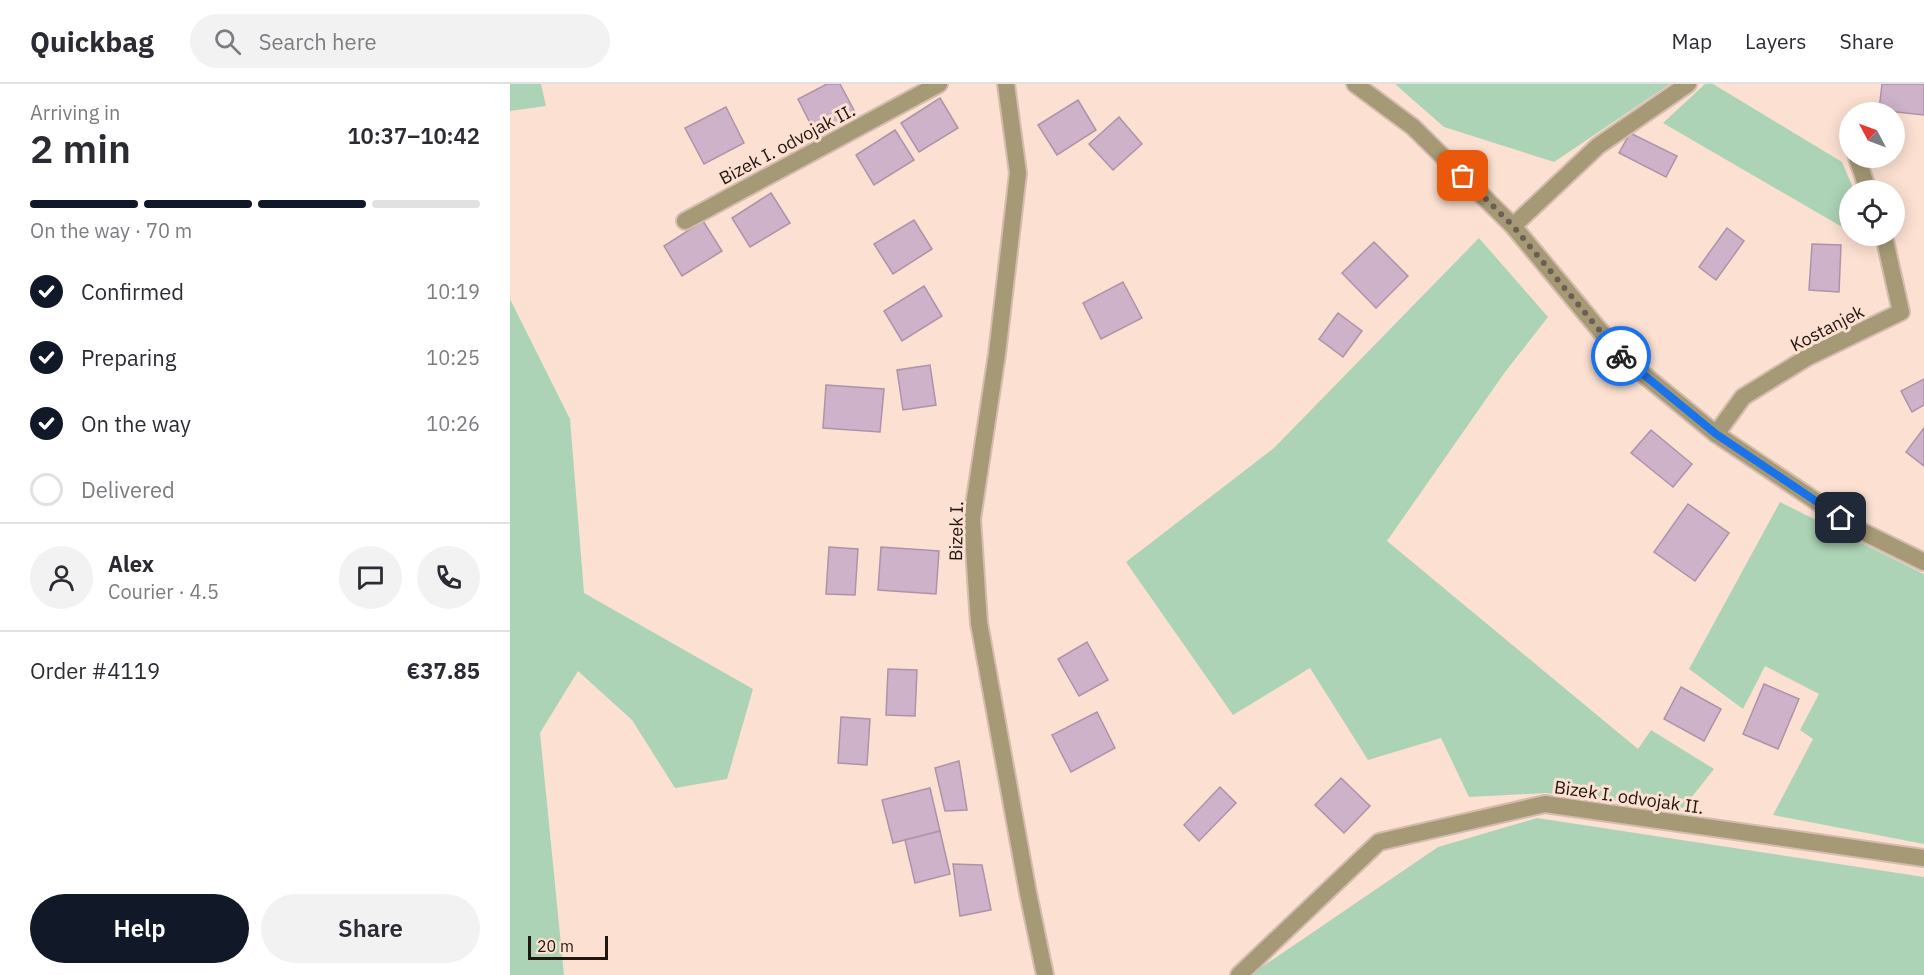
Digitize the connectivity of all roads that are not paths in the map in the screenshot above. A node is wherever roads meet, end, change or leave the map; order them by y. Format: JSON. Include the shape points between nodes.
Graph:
{"nodes":[{"id":1,"x":939,"y":84,"type":"edge"},
{"id":2,"x":1006,"y":84,"type":"edge"},
{"id":3,"x":1355,"y":84,"type":"edge"},
{"id":4,"x":1688,"y":84,"type":"edge"},
{"id":5,"x":685,"y":220,"type":"dead end"},
{"id":6,"x":1513,"y":226,"type":"junction"},
{"id":7,"x":1886,"y":246,"type":"edge"},
{"id":8,"x":1716,"y":434,"type":"junction"},
{"id":9,"x":1924,"y":562,"type":"edge"},
{"id":10,"x":1924,"y":858,"type":"edge"},
{"id":11,"x":1045,"y":975,"type":"edge"},
{"id":12,"x":1239,"y":975,"type":"edge"}],
"edges":[{"from":1,"to":5,"type":"street","name":"Bizek I. odvojak II."},
{"from":2,"to":11,"type":"street","name":"Bizek I.","via":[[1018,173],[997,354],[972,519],[979,623]]},
{"from":3,"to":6,"type":"street","via":[[1413,126]]},
{"from":4,"to":6,"type":"street","via":[[1598,146]]},
{"from":6,"to":8,"type":"street","via":[[1621,356]]},
{"from":7,"to":8,"type":"street","name":"Kostanjek","via":[[1901,312],[1808,357],[1743,397]]},
{"from":8,"to":9,"type":"street","via":[[1859,530]]},
{"from":10,"to":12,"type":"street","name":"Bizek I. odvojak II.","via":[[1545,804],[1379,842]]}]}
